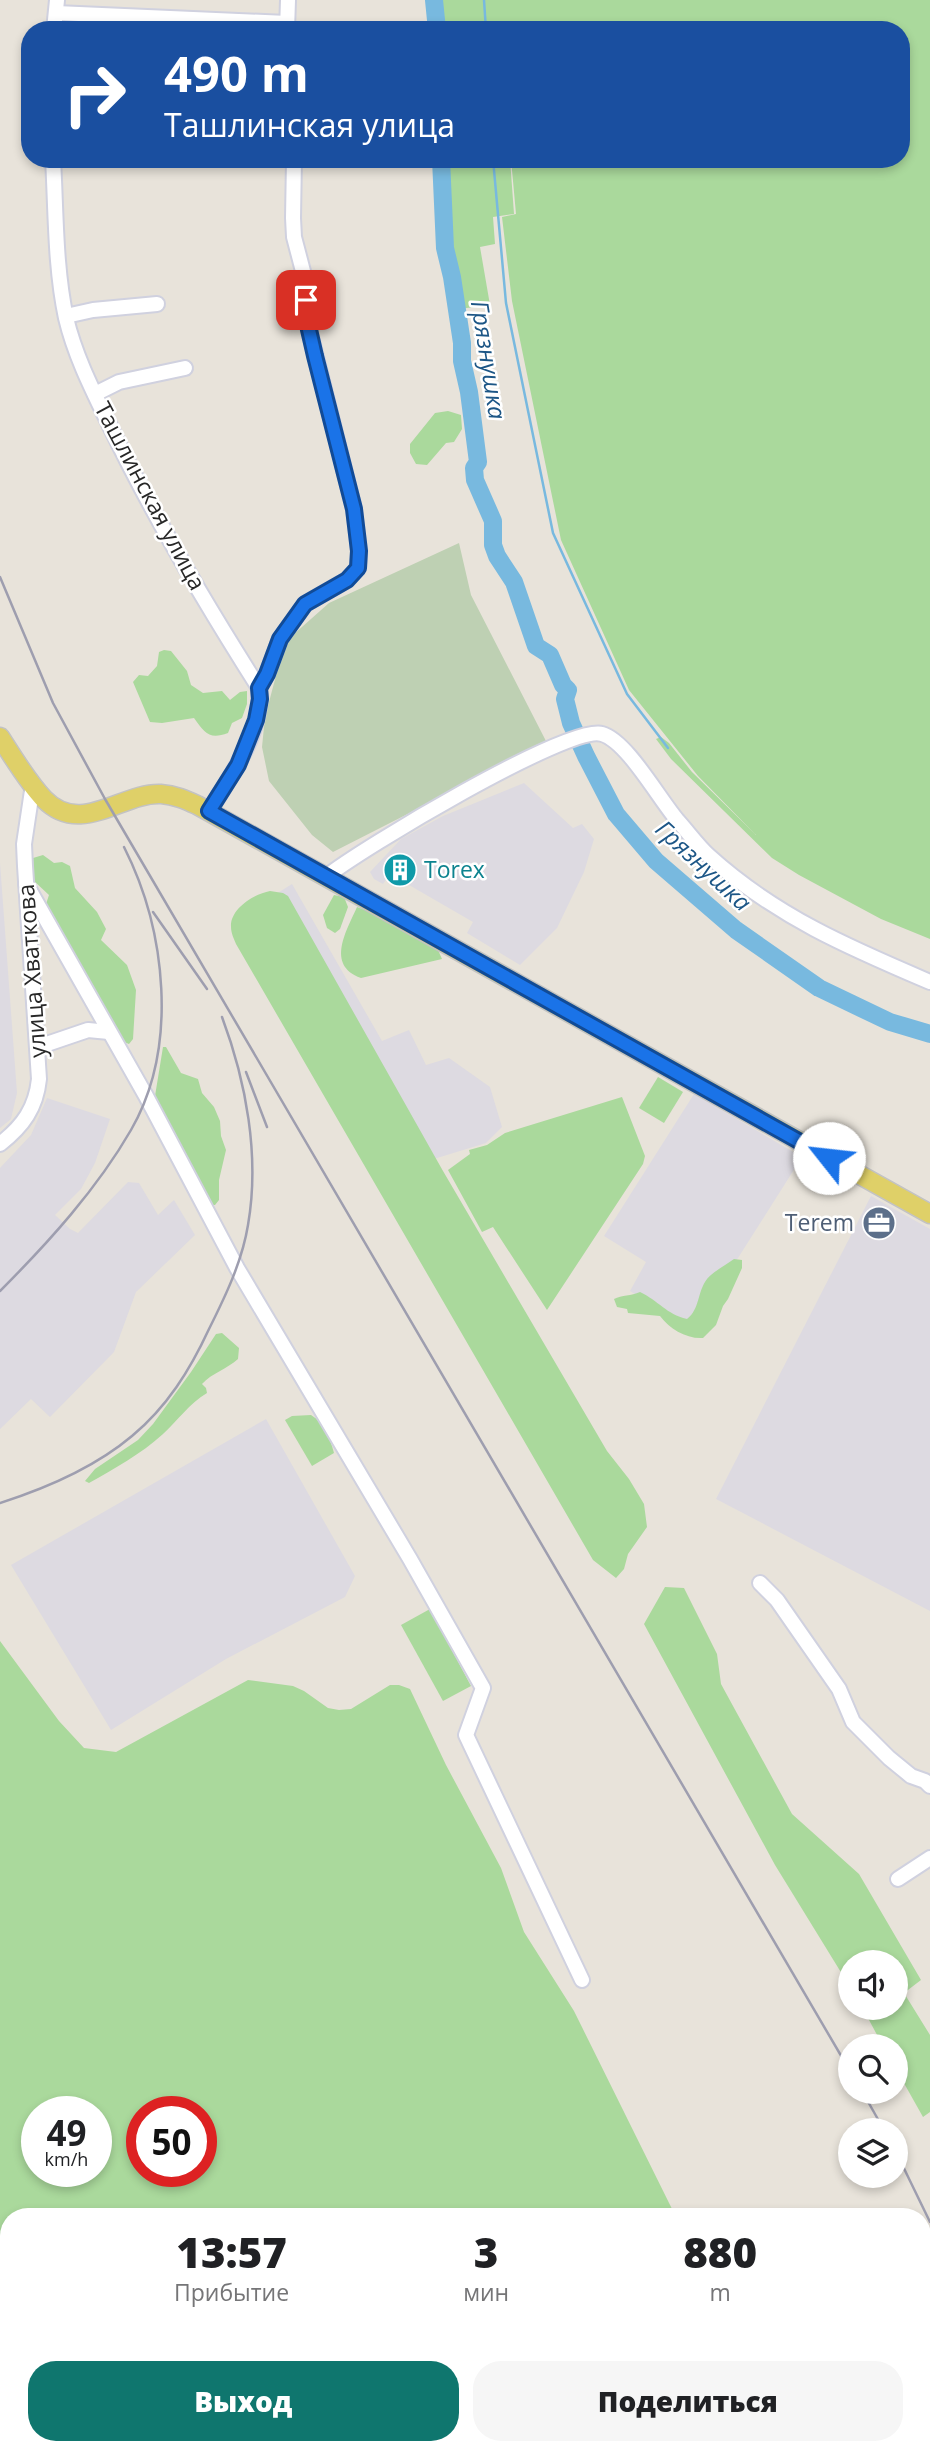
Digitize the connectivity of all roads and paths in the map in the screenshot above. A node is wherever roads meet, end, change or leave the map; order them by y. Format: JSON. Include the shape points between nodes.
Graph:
{"nodes":[{"id":1,"x":288,"y":0,"type":"edge"},
{"id":2,"x":56,"y":7,"type":"edge"},
{"id":3,"x":226,"y":21,"type":"edge"},
{"id":4,"x":287,"y":21,"type":"edge"},
{"id":5,"x":54,"y":168,"type":"edge"},
{"id":6,"x":294,"y":168,"type":"edge"},
{"id":7,"x":157,"y":304,"type":"dead end"},
{"id":8,"x":66,"y":316,"type":"junction"},
{"id":9,"x":185,"y":368,"type":"dead end"},
{"id":10,"x":95,"y":394,"type":"junction"},
{"id":11,"x":259,"y":688,"type":"junction"},
{"id":12,"x":0,"y":737,"type":"edge"},
{"id":13,"x":33,"y":784,"type":"junction"},
{"id":14,"x":209,"y":811,"type":"junction"},
{"id":15,"x":326,"y":877,"type":"junction"},
{"id":16,"x":26,"y":884,"type":"junction"},
{"id":17,"x":930,"y":982,"type":"edge"},
{"id":18,"x":109,"y":1031,"type":"junction"},
{"id":19,"x":38,"y":1047,"type":"junction"},
{"id":20,"x":0,"y":1144,"type":"edge"},
{"id":21,"x":930,"y":1214,"type":"edge"},
{"id":22,"x":761,"y":1583,"type":"dead end"},
{"id":23,"x":930,"y":1786,"type":"edge"},
{"id":24,"x":930,"y":1858,"type":"edge"},
{"id":25,"x":898,"y":1880,"type":"dead end"},
{"id":26,"x":582,"y":1980,"type":"dead end"}],
"edges":[{"from":1,"to":4,"type":"street"},
{"from":2,"to":3,"type":"street"},
{"from":5,"to":8,"type":"street","name":"Ташлинская улица"},
{"from":6,"to":11,"type":"street","via":[[294,228],[307,321],[354,509],[358,568],[347,580],[305,604],[280,639]]},
{"from":7,"to":8,"type":"street"},
{"from":8,"to":10,"type":"street","name":"Ташлинская улица"},
{"from":9,"to":10,"type":"street","via":[[119,382]]},
{"from":10,"to":11,"type":"street","name":"Ташлинская улица","via":[[145,494]]},
{"from":11,"to":14,"type":"street","via":[[256,720],[238,765]]},
{"from":12,"to":13,"type":"main road"},
{"from":13,"to":14,"type":"main road","via":[[54,807],[77,814],[160,794]]},
{"from":13,"to":16,"type":"street","name":"улица Хваткова","via":[[24,844]]},
{"from":14,"to":15,"type":"main road"},
{"from":15,"to":17,"type":"street","via":[[419,816],[548,748],[594,732],[606,734],[627,751],[708,855],[761,898],[814,931]]},
{"from":15,"to":21,"type":"main road"},
{"from":16,"to":18,"type":"street"},
{"from":16,"to":19,"type":"street","name":"улица Хваткова"},
{"from":18,"to":19,"type":"street","via":[[88,1030]]},
{"from":18,"to":26,"type":"street","via":[[237,1268],[482,1688],[466,1735]]},
{"from":19,"to":20,"type":"street","name":"улица Хваткова","via":[[35,1101],[23,1124]]},
{"from":22,"to":23,"type":"street","via":[[838,1689],[853,1722],[911,1776]]},
{"from":24,"to":25,"type":"street"}]}
